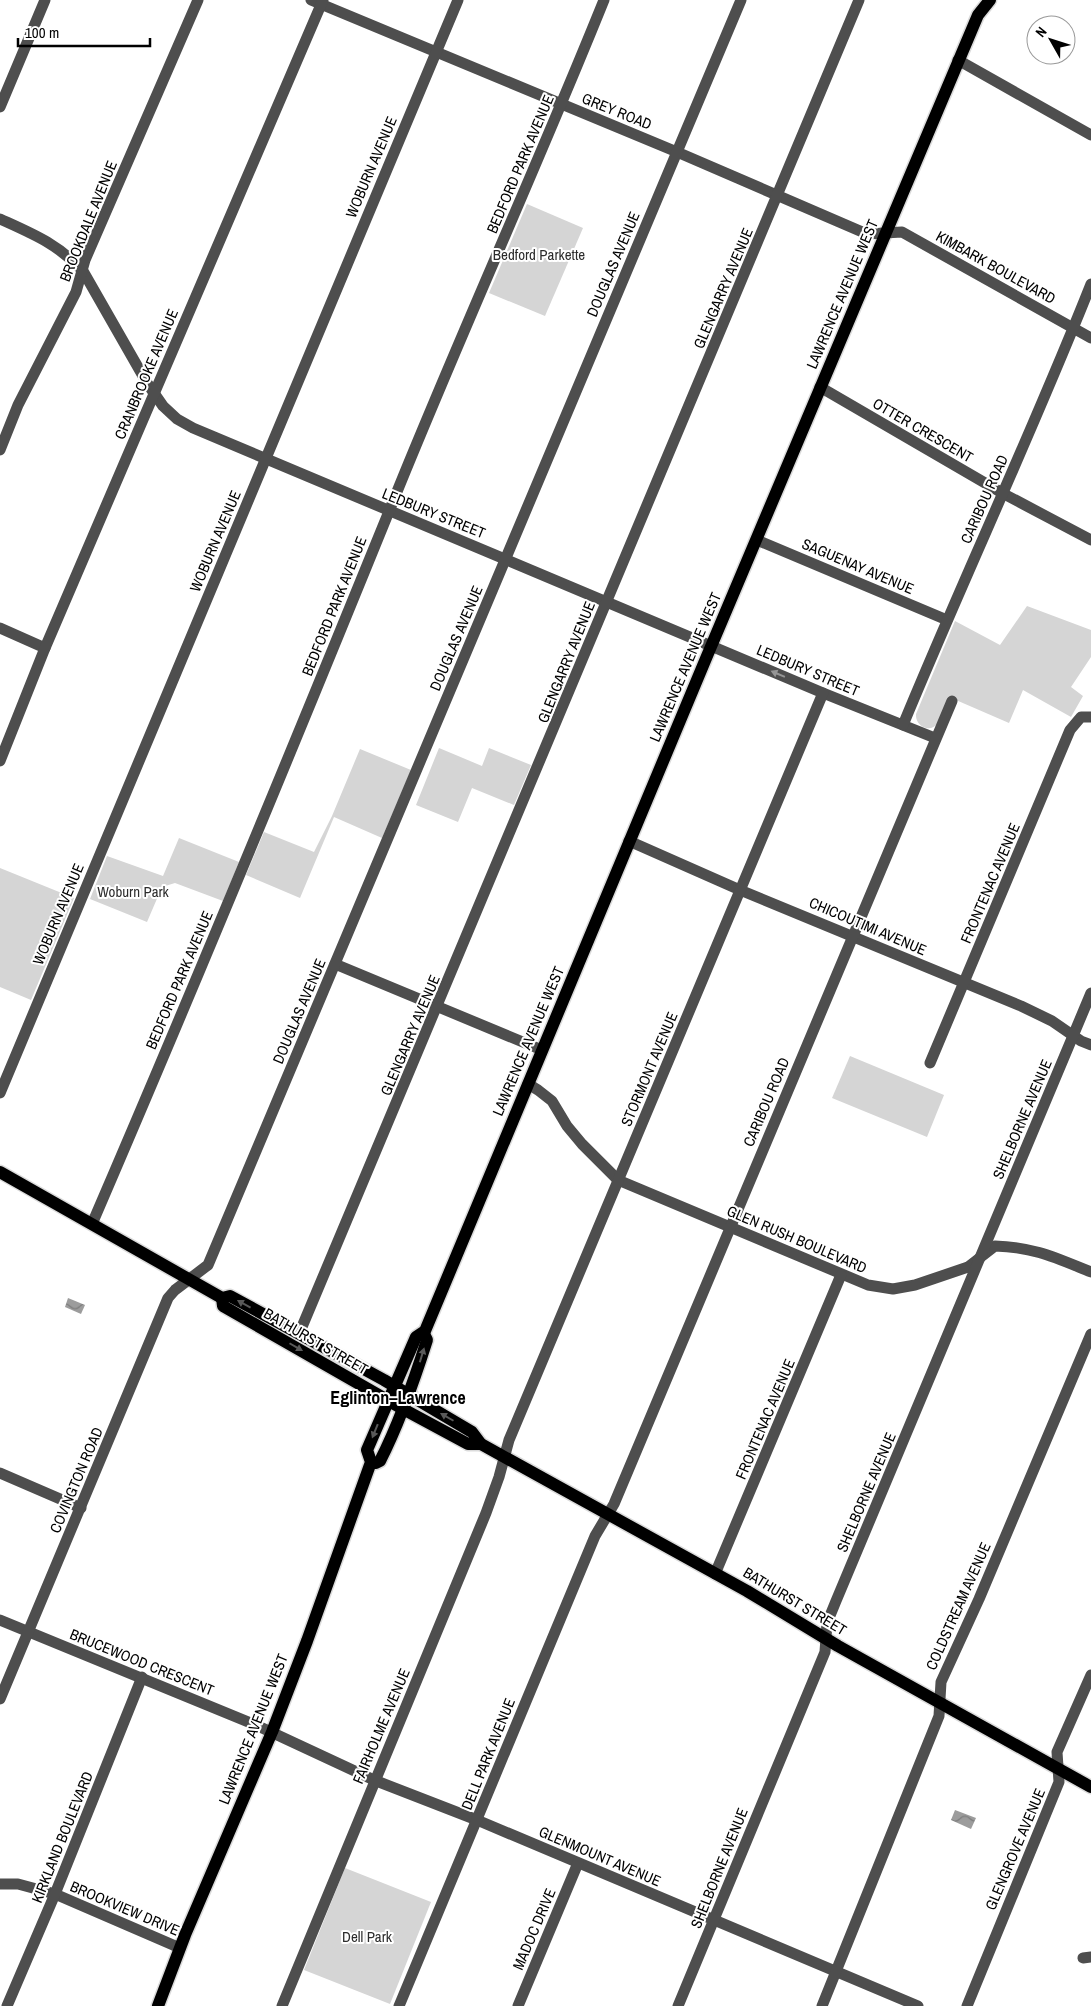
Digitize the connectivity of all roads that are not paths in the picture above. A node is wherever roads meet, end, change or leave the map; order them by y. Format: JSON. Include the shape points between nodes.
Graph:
{"nodes":[{"id":1,"x":45,"y":0,"type":"edge"},
{"id":2,"x":198,"y":0,"type":"edge"},
{"id":3,"x":458,"y":0,"type":"edge"},
{"id":4,"x":604,"y":0,"type":"edge"},
{"id":5,"x":741,"y":0,"type":"edge"},
{"id":6,"x":859,"y":0,"type":"edge"},
{"id":7,"x":977,"y":0,"type":"edge"},
{"id":8,"x":990,"y":0,"type":"edge"},
{"id":9,"x":319,"y":1,"type":"edge"},
{"id":10,"x":978,"y":15,"type":"junction"},
{"id":11,"x":436,"y":52,"type":"junction"},
{"id":12,"x":958,"y":60,"type":"junction"},
{"id":13,"x":562,"y":104,"type":"junction"},
{"id":14,"x":0,"y":107,"type":"edge"},
{"id":15,"x":1091,"y":135,"type":"edge"},
{"id":16,"x":677,"y":152,"type":"junction"},
{"id":17,"x":778,"y":196,"type":"junction"},
{"id":18,"x":0,"y":219,"type":"edge"},
{"id":19,"x":885,"y":233,"type":"junction"},
{"id":20,"x":83,"y":272,"type":"junction"},
{"id":21,"x":1091,"y":284,"type":"edge"},
{"id":22,"x":1074,"y":328,"type":"junction"},
{"id":23,"x":1091,"y":338,"type":"edge"},
{"id":24,"x":820,"y":387,"type":"junction"},
{"id":25,"x":154,"y":393,"type":"junction"},
{"id":26,"x":0,"y":450,"type":"edge"},
{"id":27,"x":265,"y":459,"type":"junction"},
{"id":28,"x":1004,"y":494,"type":"junction"},
{"id":29,"x":389,"y":511,"type":"junction"},
{"id":30,"x":756,"y":540,"type":"junction"},
{"id":31,"x":1091,"y":540,"type":"edge"},
{"id":32,"x":506,"y":558,"type":"junction"},
{"id":33,"x":607,"y":602,"type":"junction"},
{"id":34,"x":947,"y":620,"type":"junction"},
{"id":35,"x":0,"y":628,"type":"edge"},
{"id":36,"x":712,"y":645,"type":"junction"},
{"id":37,"x":45,"y":648,"type":"junction"},
{"id":38,"x":823,"y":693,"type":"junction"},
{"id":39,"x":952,"y":701,"type":"dead end"},
{"id":40,"x":1086,"y":717,"type":"edge"},
{"id":41,"x":903,"y":725,"type":"junction"},
{"id":42,"x":935,"y":738,"type":"junction"},
{"id":43,"x":0,"y":761,"type":"edge"},
{"id":44,"x":629,"y":841,"type":"junction"},
{"id":45,"x":740,"y":890,"type":"junction"},
{"id":46,"x":852,"y":935,"type":"junction"},
{"id":47,"x":335,"y":964,"type":"junction"},
{"id":48,"x":964,"y":983,"type":"junction"},
{"id":49,"x":1091,"y":993,"type":"edge"},
{"id":50,"x":439,"y":1006,"type":"junction"},
{"id":51,"x":1073,"y":1036,"type":"junction"},
{"id":52,"x":1091,"y":1045,"type":"edge"},
{"id":53,"x":542,"y":1050,"type":"junction"},
{"id":54,"x":930,"y":1063,"type":"dead end"},
{"id":55,"x":528,"y":1084,"type":"junction"},
{"id":56,"x":0,"y":1093,"type":"edge"},
{"id":57,"x":0,"y":1172,"type":"edge"},
{"id":58,"x":618,"y":1180,"type":"junction"},
{"id":59,"x":92,"y":1224,"type":"junction"},
{"id":60,"x":730,"y":1228,"type":"junction"},
{"id":61,"x":981,"y":1256,"type":"junction"},
{"id":62,"x":1091,"y":1272,"type":"edge"},
{"id":63,"x":842,"y":1275,"type":"junction"},
{"id":64,"x":189,"y":1280,"type":"junction"},
{"id":65,"x":222,"y":1298,"type":"junction"},
{"id":66,"x":300,"y":1334,"type":"junction"},
{"id":67,"x":424,"y":1334,"type":"junction"},
{"id":68,"x":1091,"y":1334,"type":"edge"},
{"id":69,"x":394,"y":1386,"type":"junction"},
{"id":70,"x":409,"y":1395,"type":"junction"},
{"id":71,"x":387,"y":1400,"type":"junction"},
{"id":72,"x":403,"y":1409,"type":"junction"},
{"id":73,"x":481,"y":1444,"type":"junction"},
{"id":74,"x":505,"y":1458,"type":"junction"},
{"id":75,"x":371,"y":1462,"type":"junction"},
{"id":76,"x":0,"y":1473,"type":"edge"},
{"id":77,"x":81,"y":1508,"type":"junction"},
{"id":78,"x":608,"y":1514,"type":"junction"},
{"id":79,"x":715,"y":1574,"type":"junction"},
{"id":80,"x":0,"y":1620,"type":"edge"},
{"id":81,"x":28,"y":1631,"type":"junction"},
{"id":82,"x":826,"y":1638,"type":"junction"},
{"id":83,"x":1091,"y":1675,"type":"edge"},
{"id":84,"x":142,"y":1677,"type":"junction"},
{"id":85,"x":0,"y":1699,"type":"edge"},
{"id":86,"x":940,"y":1703,"type":"junction"},
{"id":87,"x":272,"y":1732,"type":"junction"},
{"id":88,"x":1058,"y":1769,"type":"junction"},
{"id":89,"x":374,"y":1780,"type":"junction"},
{"id":90,"x":1091,"y":1787,"type":"edge"},
{"id":91,"x":477,"y":1820,"type":"junction"},
{"id":92,"x":578,"y":1864,"type":"junction"},
{"id":93,"x":0,"y":1884,"type":"edge"},
{"id":94,"x":55,"y":1894,"type":"junction"},
{"id":95,"x":714,"y":1919,"type":"junction"},
{"id":96,"x":180,"y":1948,"type":"junction"},
{"id":97,"x":836,"y":1972,"type":"junction"},
{"id":98,"x":6,"y":2006,"type":"edge"},
{"id":99,"x":158,"y":2006,"type":"edge"},
{"id":100,"x":282,"y":2006,"type":"edge"},
{"id":101,"x":399,"y":2006,"type":"edge"},
{"id":102,"x":518,"y":2006,"type":"edge"},
{"id":103,"x":678,"y":2006,"type":"edge"},
{"id":104,"x":822,"y":2006,"type":"edge"},
{"id":105,"x":918,"y":2006,"type":"edge"},
{"id":106,"x":967,"y":2006,"type":"edge"}],
"edges":[{"from":1,"to":14,"type":"street"},
{"from":2,"to":20,"type":"street","name":"BROOKDALE AVENUE","via":[[85,260]]},
{"from":3,"to":11,"type":"street","name":"WOBURN AVENUE"},
{"from":4,"to":13,"type":"street","name":"BEDFORD PARK AVENUE"},
{"from":5,"to":16,"type":"street","name":"DOUGLAS AVENUE"},
{"from":6,"to":17,"type":"street","name":"GLENGARRY AVENUE"},
{"from":7,"to":10,"type":"main road","name":"LAWRENCE AVENUE WEST"},
{"from":8,"to":10,"type":"main road","name":"LAWRENCE AVENUE WEST"},
{"from":9,"to":11,"type":"street","name":"GREY ROAD"},
{"from":9,"to":25,"type":"street","name":"CRANBROOKE AVENUE"},
{"from":10,"to":12,"type":"main road","name":"LAWRENCE AVENUE WEST"},
{"from":11,"to":13,"type":"street","name":"GREY ROAD"},
{"from":11,"to":27,"type":"street","name":"WOBURN AVENUE"},
{"from":12,"to":15,"type":"street"},
{"from":12,"to":19,"type":"main road","name":"LAWRENCE AVENUE WEST"},
{"from":13,"to":16,"type":"street","name":"GREY ROAD"},
{"from":13,"to":29,"type":"street","name":"BEDFORD PARK AVENUE"},
{"from":16,"to":17,"type":"street","name":"GREY ROAD"},
{"from":16,"to":32,"type":"street","name":"DOUGLAS AVENUE"},
{"from":17,"to":19,"type":"street","name":"GREY ROAD","via":[[867,234]]},
{"from":17,"to":33,"type":"street","name":"GLENGARRY AVENUE"},
{"from":18,"to":20,"type":"street","name":"LEDBURY STREET","via":[[53,244]]},
{"from":19,"to":22,"type":"street","name":"KIMBARK BOULEVARD","via":[[902,232]]},
{"from":19,"to":24,"type":"main road","name":"LAWRENCE AVENUE WEST"},
{"from":20,"to":25,"type":"street","name":"LEDBURY STREET"},
{"from":20,"to":26,"type":"street","name":"BROOKDALE AVENUE","via":[[18,405]]},
{"from":21,"to":22,"type":"street","name":"CARIBOU ROAD"},
{"from":22,"to":23,"type":"street","name":"KIMBARK BOULEVARD"},
{"from":22,"to":28,"type":"street","name":"CARIBOU ROAD"},
{"from":24,"to":28,"type":"street","name":"OTTER CRESCENT"},
{"from":24,"to":30,"type":"main road","name":"LAWRENCE AVENUE WEST"},
{"from":25,"to":27,"type":"street","name":"LEDBURY STREET","via":[[170,413],[185,423]]},
{"from":25,"to":37,"type":"street","name":"CRANBROOKE AVENUE"},
{"from":27,"to":29,"type":"street","name":"LEDBURY STREET"},
{"from":27,"to":56,"type":"street","name":"WOBURN AVENUE"},
{"from":28,"to":31,"type":"street","name":"OTTER CRESCENT"},
{"from":28,"to":34,"type":"street","name":"CARIBOU ROAD"},
{"from":29,"to":32,"type":"street","name":"LEDBURY STREET"},
{"from":29,"to":59,"type":"street","name":"BEDFORD PARK AVENUE"},
{"from":30,"to":34,"type":"street","name":"SAGUENAY AVENUE"},
{"from":30,"to":36,"type":"main road","name":"LAWRENCE AVENUE WEST"},
{"from":32,"to":33,"type":"street","name":"LEDBURY STREET"},
{"from":32,"to":47,"type":"street","name":"DOUGLAS AVENUE"},
{"from":33,"to":36,"type":"street","name":"LEDBURY STREET"},
{"from":33,"to":50,"type":"street","name":"GLENGARRY AVENUE"},
{"from":34,"to":41,"type":"street","name":"CARIBOU ROAD"},
{"from":35,"to":37,"type":"street"},
{"from":38,"to":36,"type":"street","name":"LEDBURY STREET","one_way":true},
{"from":36,"to":44,"type":"main road","name":"LAWRENCE AVENUE WEST"},
{"from":37,"to":43,"type":"street","name":"CRANBROOKE AVENUE"},
{"from":38,"to":41,"type":"street","name":"LEDBURY STREET"},
{"from":38,"to":45,"type":"street","name":"STORMONT AVENUE"},
{"from":39,"to":42,"type":"street","name":"CARIBOU ROAD"},
{"from":40,"to":48,"type":"street","name":"FRONTENAC AVENUE","via":[[1070,730]]},
{"from":41,"to":42,"type":"street","name":"LEDBURY STREET"},
{"from":42,"to":46,"type":"street","name":"CARIBOU ROAD"},
{"from":44,"to":45,"type":"street","name":"CHICOUTIMI AVENUE"},
{"from":44,"to":53,"type":"main road","name":"LAWRENCE AVENUE WEST"},
{"from":45,"to":46,"type":"street","name":"CHICOUTIMI AVENUE"},
{"from":45,"to":58,"type":"street","name":"STORMONT AVENUE"},
{"from":46,"to":48,"type":"street","name":"CHICOUTIMI AVENUE"},
{"from":46,"to":60,"type":"street","name":"CARIBOU ROAD"},
{"from":47,"to":50,"type":"street"},
{"from":47,"to":64,"type":"street","name":"DOUGLAS AVENUE","via":[[208,1265]]},
{"from":48,"to":51,"type":"street","name":"CHICOUTIMI AVENUE","via":[[1035,1012]]},
{"from":48,"to":54,"type":"street","name":"FRONTENAC AVENUE"},
{"from":49,"to":51,"type":"street","name":"SHELBORNE AVENUE"},
{"from":50,"to":53,"type":"street"},
{"from":50,"to":66,"type":"street","name":"GLENGARRY AVENUE"},
{"from":51,"to":52,"type":"street","name":"CHICOUTIMI AVENUE"},
{"from":51,"to":61,"type":"street","name":"SHELBORNE AVENUE"},
{"from":53,"to":55,"type":"main road","name":"LAWRENCE AVENUE WEST"},
{"from":55,"to":58,"type":"street","name":"GLEN RUSH BOULEVARD","via":[[552,1101],[582,1144]]},
{"from":55,"to":67,"type":"main road","name":"LAWRENCE AVENUE WEST"},
{"from":57,"to":59,"type":"main road","name":"BATHURST STREET"},
{"from":58,"to":60,"type":"street","name":"GLEN RUSH BOULEVARD"},
{"from":58,"to":74,"type":"street","name":"STORMONT AVENUE","via":[[509,1440]]},
{"from":59,"to":64,"type":"main road","name":"BATHURST STREET"},
{"from":60,"to":63,"type":"street","name":"GLEN RUSH BOULEVARD"},
{"from":60,"to":78,"type":"street","name":"CARIBOU ROAD"},
{"from":61,"to":62,"type":"street","name":"GLEN RUSH BOULEVARD","via":[[995,1246],[1024,1248]]},
{"from":61,"to":63,"type":"street","name":"GLEN RUSH BOULEVARD","via":[[968,1267],[902,1288],[876,1287]]},
{"from":61,"to":82,"type":"street","name":"SHELBORNE AVENUE","via":[[827,1623]]},
{"from":63,"to":79,"type":"street","name":"FRONTENAC AVENUE"},
{"from":64,"to":65,"type":"main road","name":"BATHURST STREET"},
{"from":64,"to":77,"type":"street","name":"COVINGTON ROAD","via":[[168,1298]]},
{"from":66,"to":65,"type":"main road","name":"BATHURST STREET","one_way":true,"via":[[230,1296]]},
{"from":65,"to":71,"type":"main road","name":"BATHURST STREET","one_way":true,"via":[[223,1306]]},
{"from":66,"to":69,"type":"main road","name":"BATHURST STREET"},
{"from":67,"to":69,"type":"main road","name":"LAWRENCE AVENUE WEST","via":[[416,1337]]},
{"from":70,"to":67,"type":"main road","name":"LAWRENCE AVENUE WEST","one_way":true,"via":[[427,1340]]},
{"from":68,"to":86,"type":"street","name":"COLDSTREAM AVENUE","via":[[941,1682]]},
{"from":69,"to":70,"type":"main road","name":"BATHURST STREET"},
{"from":69,"to":71,"type":"main road","name":"LAWRENCE AVENUE WEST"},
{"from":70,"to":72,"type":"main road","name":"LAWRENCE AVENUE WEST"},
{"from":73,"to":70,"type":"main road","name":"BATHURST STREET","one_way":true,"via":[[472,1432]]},
{"from":71,"to":72,"type":"main road","name":"BATHURST STREET"},
{"from":71,"to":75,"type":"main road","name":"LAWRENCE AVENUE WEST","one_way":true,"via":[[367,1450]]},
{"from":72,"to":73,"type":"main road","name":"BATHURST STREET","via":[[468,1444]]},
{"from":72,"to":75,"type":"main road","name":"LAWRENCE AVENUE WEST","via":[[380,1461]]},
{"from":73,"to":74,"type":"main road","name":"BATHURST STREET"},
{"from":74,"to":78,"type":"main road","name":"BATHURST STREET"},
{"from":74,"to":89,"type":"street","name":"FAIRHOLME AVENUE","via":[[484,1518]]},
{"from":75,"to":87,"type":"main road","name":"LAWRENCE AVENUE WEST"},
{"from":76,"to":77,"type":"street"},
{"from":77,"to":81,"type":"street","name":"COVINGTON ROAD"},
{"from":78,"to":79,"type":"main road","name":"BATHURST STREET"},
{"from":78,"to":91,"type":"street","name":"DELL PARK AVENUE","via":[[595,1536]]},
{"from":79,"to":82,"type":"main road","name":"BATHURST STREET"},
{"from":80,"to":81,"type":"street","name":"BRUCEWOOD CRESCENT"},
{"from":81,"to":84,"type":"street","name":"BRUCEWOOD CRESCENT"},
{"from":81,"to":85,"type":"street","name":"COVINGTON ROAD"},
{"from":82,"to":86,"type":"main road","name":"BATHURST STREET"},
{"from":82,"to":95,"type":"street","name":"SHELBORNE AVENUE","via":[[825,1652]]},
{"from":83,"to":88,"type":"street","name":"GLENGROVE AVENUE","via":[[1057,1752]]},
{"from":84,"to":87,"type":"street","name":"BRUCEWOOD CRESCENT"},
{"from":84,"to":94,"type":"street","name":"KIRKLAND BOULEVARD"},
{"from":86,"to":88,"type":"main road","name":"BATHURST STREET"},
{"from":86,"to":97,"type":"street","name":"COLDSTREAM AVENUE","via":[[939,1716]]},
{"from":87,"to":89,"type":"street","name":"GLENMOUNT AVENUE"},
{"from":87,"to":96,"type":"main road","name":"LAWRENCE AVENUE WEST"},
{"from":88,"to":90,"type":"main road","name":"BATHURST STREET"},
{"from":88,"to":106,"type":"street","name":"GLENGROVE AVENUE","via":[[1059,1782]]},
{"from":89,"to":91,"type":"street","name":"GLENMOUNT AVENUE"},
{"from":89,"to":100,"type":"street","name":"FAIRHOLME AVENUE"},
{"from":91,"to":92,"type":"street","name":"GLENMOUNT AVENUE"},
{"from":91,"to":101,"type":"street","name":"DELL PARK AVENUE"},
{"from":92,"to":95,"type":"street","name":"GLENMOUNT AVENUE"},
{"from":92,"to":102,"type":"street","name":"MADOC DRIVE"},
{"from":93,"to":94,"type":"street","name":"BROOKVIEW DRIVE","via":[[18,1884]]},
{"from":94,"to":96,"type":"street","name":"BROOKVIEW DRIVE"},
{"from":94,"to":98,"type":"street","name":"KIRKLAND BOULEVARD"},
{"from":95,"to":97,"type":"street","name":"GLENMOUNT AVENUE"},
{"from":95,"to":103,"type":"street","name":"SHELBORNE AVENUE"},
{"from":96,"to":99,"type":"main road","name":"LAWRENCE AVENUE WEST"},
{"from":97,"to":104,"type":"street","name":"COLDSTREAM AVENUE"},
{"from":97,"to":105,"type":"street","name":"GLENMOUNT AVENUE"}]}
